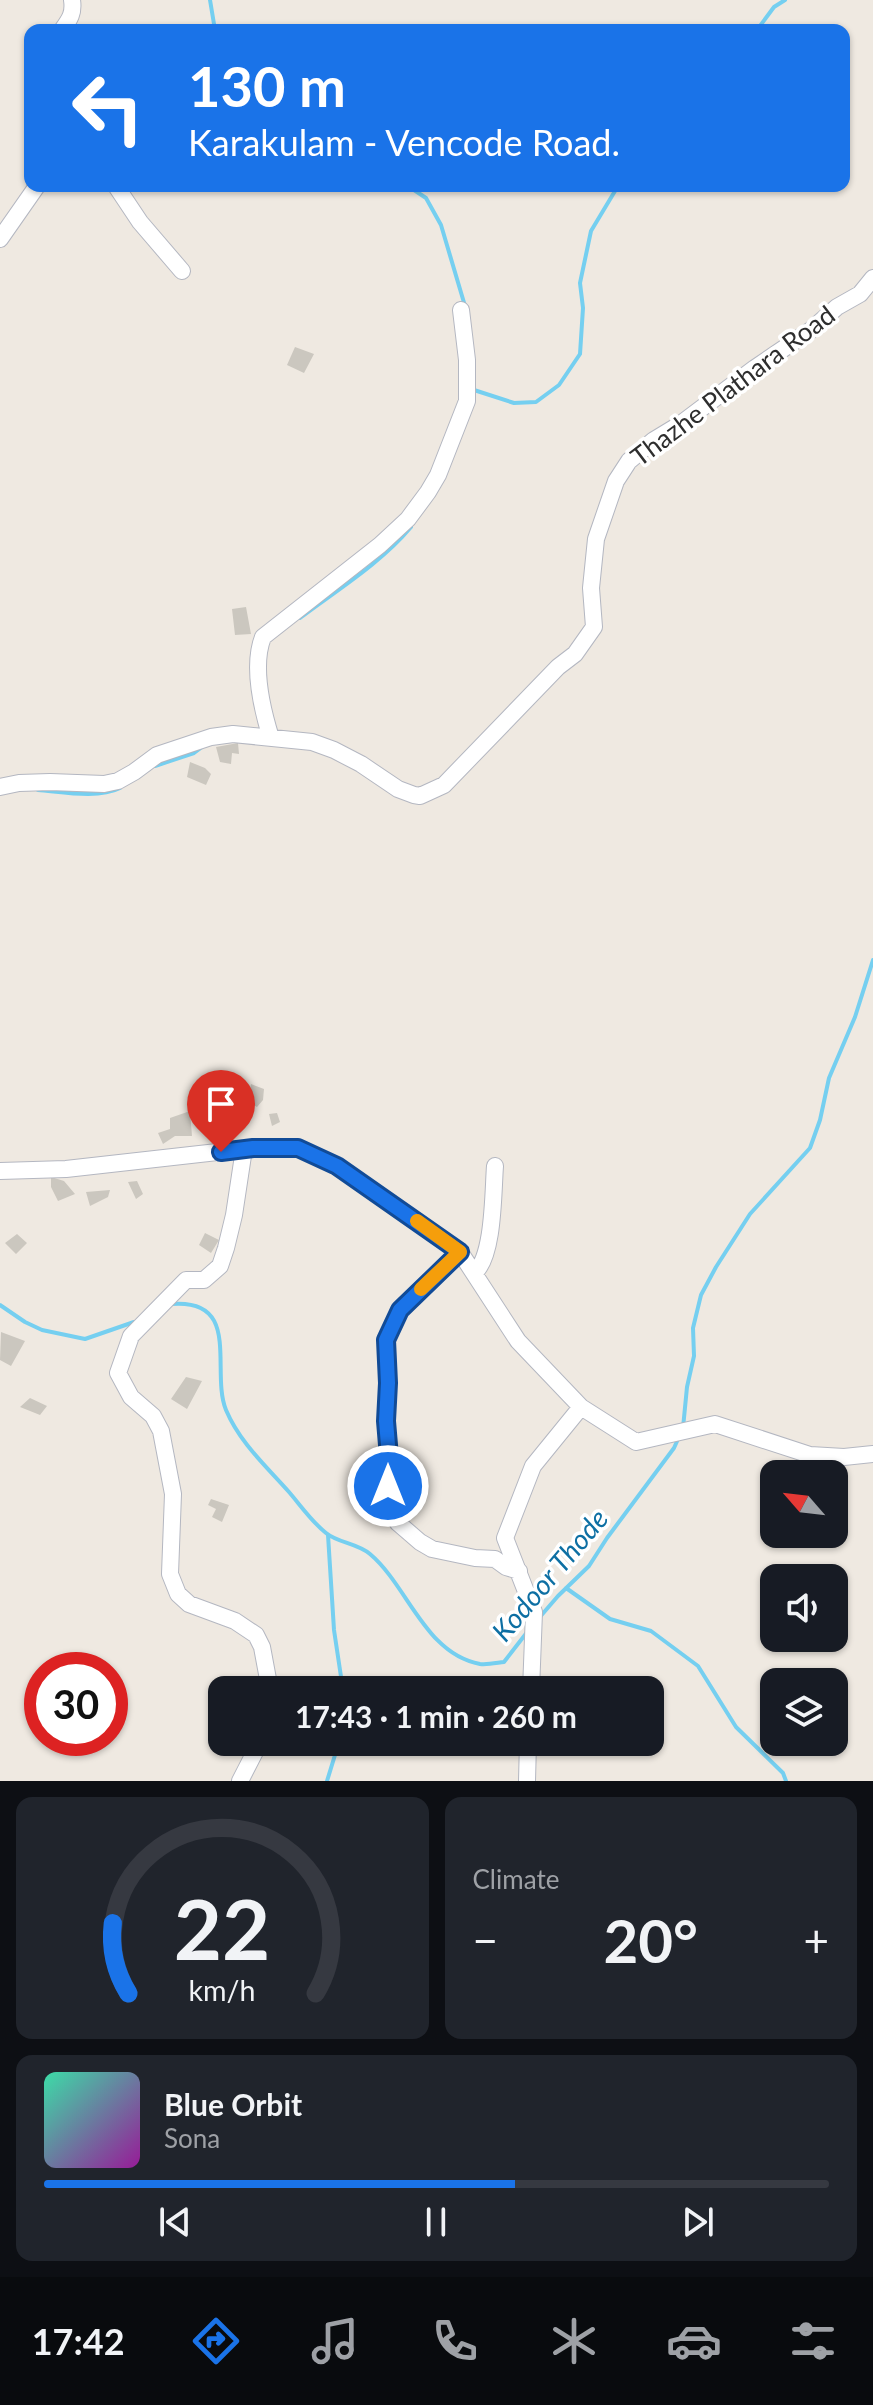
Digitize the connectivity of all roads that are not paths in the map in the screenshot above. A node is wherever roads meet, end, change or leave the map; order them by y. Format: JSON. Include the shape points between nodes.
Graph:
{"nodes":[{"id":1,"x":72,"y":0,"type":"edge"},
{"id":2,"x":71,"y":24,"type":"edge"},
{"id":3,"x":33,"y":192,"type":"edge"},
{"id":4,"x":120,"y":192,"type":"edge"},
{"id":5,"x":0,"y":239,"type":"edge"},
{"id":6,"x":182,"y":271,"type":"dead end"},
{"id":7,"x":873,"y":278,"type":"edge"},
{"id":8,"x":867,"y":295,"type":"edge"},
{"id":9,"x":461,"y":310,"type":"dead end"},
{"id":10,"x":271,"y":738,"type":"junction"},
{"id":11,"x":0,"y":787,"type":"edge"},
{"id":12,"x":244,"y":1149,"type":"junction"},
{"id":13,"x":495,"y":1166,"type":"dead end"},
{"id":14,"x":0,"y":1171,"type":"edge"},
{"id":15,"x":460,"y":1252,"type":"junction"},
{"id":16,"x":474,"y":1273,"type":"junction"},
{"id":17,"x":581,"y":1407,"type":"junction"},
{"id":18,"x":873,"y":1454,"type":"edge"},
{"id":19,"x":519,"y":1571,"type":"junction"},
{"id":20,"x":267,"y":1676,"type":"edge"},
{"id":21,"x":532,"y":1676,"type":"edge"},
{"id":22,"x":253,"y":1756,"type":"edge"},
{"id":23,"x":528,"y":1756,"type":"edge"},
{"id":24,"x":240,"y":1781,"type":"edge"},
{"id":25,"x":527,"y":1781,"type":"edge"}],
"edges":[{"from":1,"to":2,"type":"street"},
{"from":3,"to":5,"type":"street"},
{"from":4,"to":6,"type":"street"},
{"from":7,"to":8,"type":"street","name":"Thazhe Plathara Road"},
{"from":8,"to":10,"type":"street","name":"Thazhe Plathara Road","via":[[837,307],[629,461],[616,481],[596,539],[594,627],[575,654],[444,785],[414,795],[334,750]]},
{"from":9,"to":10,"type":"street","via":[[467,401],[428,492],[380,545],[263,637],[257,653]]},
{"from":10,"to":11,"type":"street","name":"Thazhe Plathara Road","via":[[211,737],[157,755],[118,781],[104,784]]},
{"from":12,"to":14,"type":"street"},
{"from":12,"to":15,"type":"street","via":[[298,1148],[337,1166]]},
{"from":12,"to":20,"type":"street","via":[[220,1266],[204,1280],[186,1280],[167,1298],[131,1336],[118,1373],[161,1431],[173,1494],[170,1574],[178,1594],[256,1635]]},
{"from":13,"to":16,"type":"street","via":[[488,1243],[482,1267]]},
{"from":15,"to":16,"type":"street"},
{"from":15,"to":19,"type":"street","via":[[400,1310],[386,1340],[386,1503],[398,1523],[432,1549],[495,1559]]},
{"from":16,"to":17,"type":"street","via":[[518,1341]]},
{"from":17,"to":18,"type":"street","via":[[636,1442],[715,1424],[810,1455]]},
{"from":17,"to":19,"type":"street","via":[[533,1466],[505,1538]]},
{"from":19,"to":21,"type":"street","via":[[534,1612]]},
{"from":22,"to":24,"type":"street"},
{"from":23,"to":25,"type":"street"}]}
